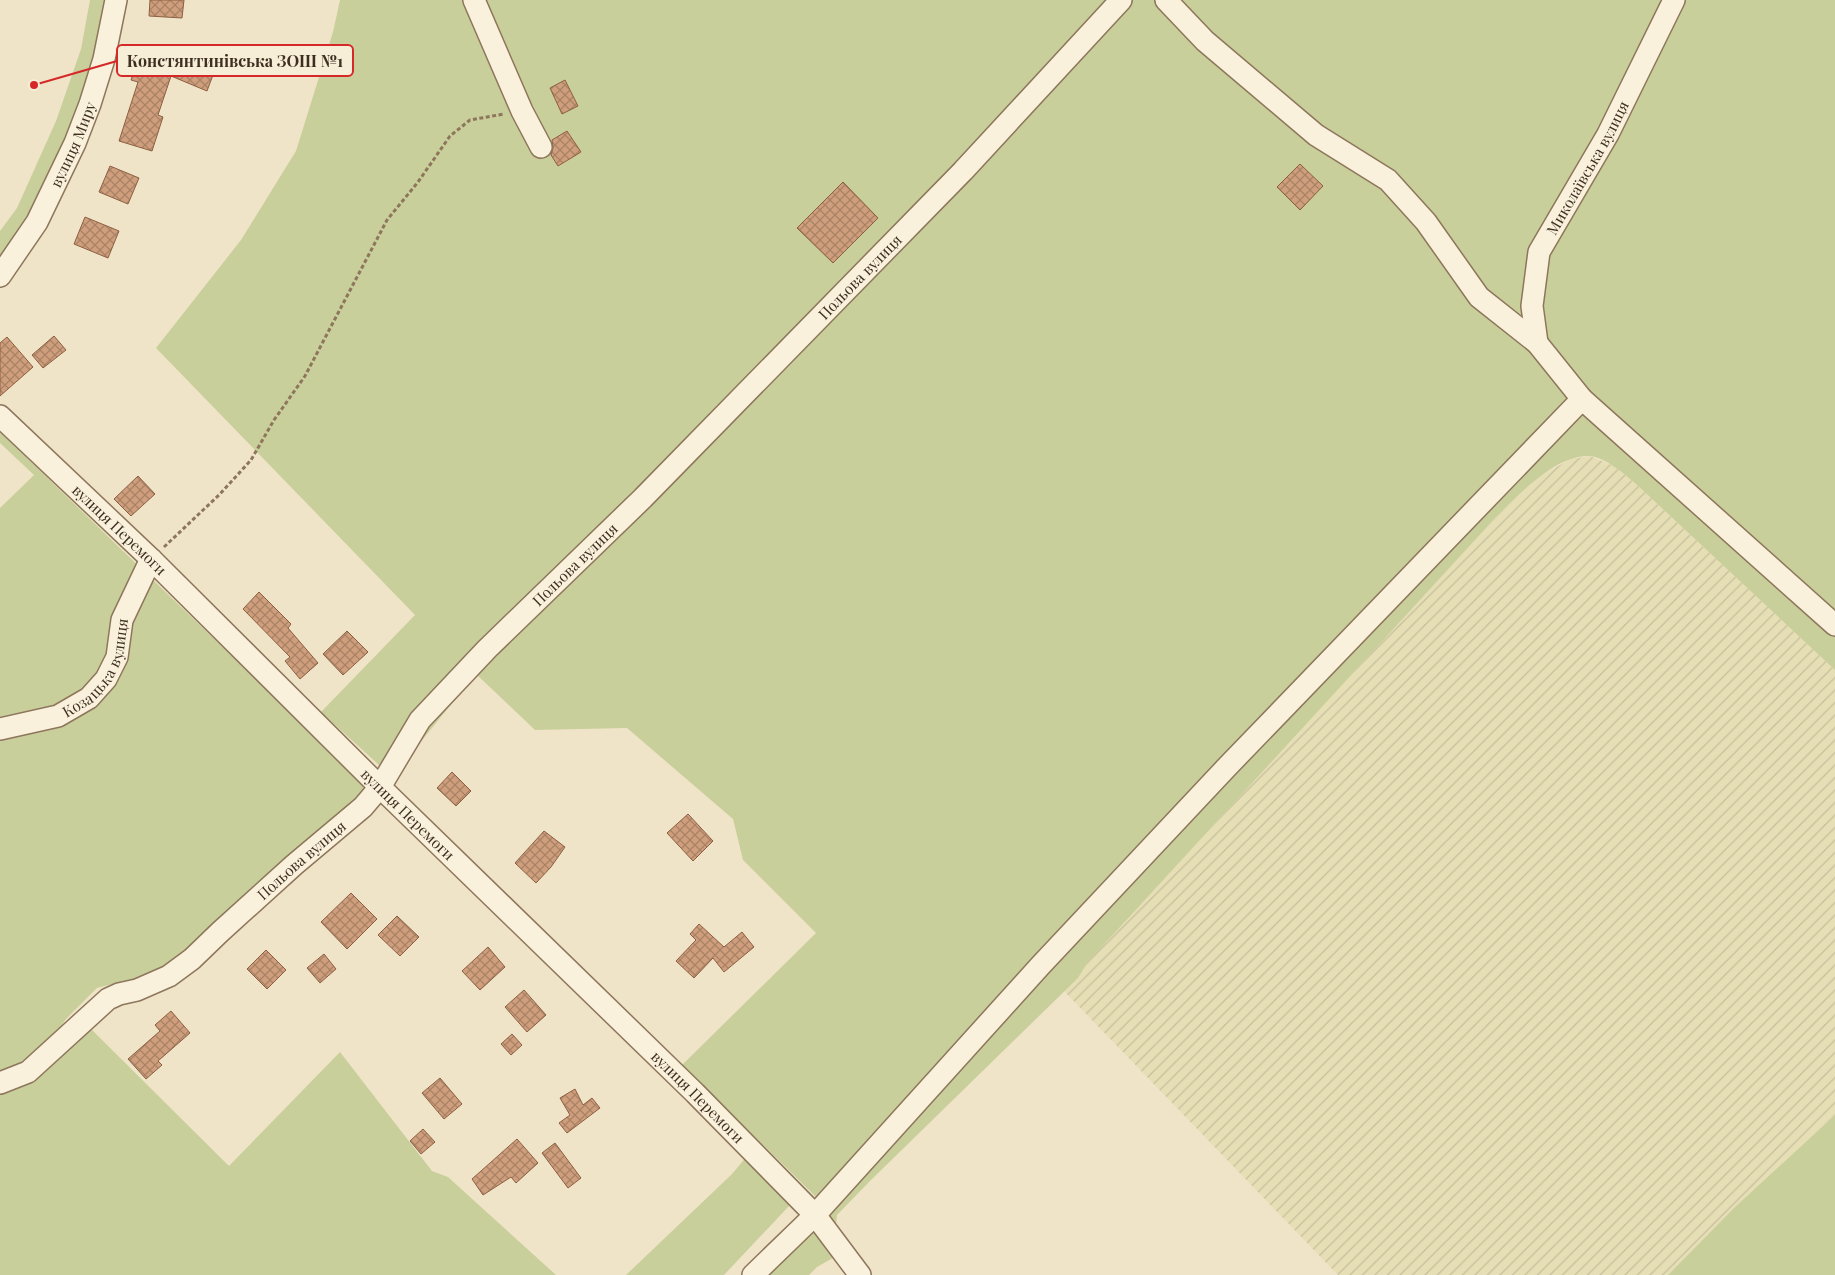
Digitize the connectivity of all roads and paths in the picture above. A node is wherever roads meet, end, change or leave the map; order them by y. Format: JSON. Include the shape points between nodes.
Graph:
{"nodes":[{"id":1,"x":116,"y":0,"type":"edge"},
{"id":2,"x":474,"y":0,"type":"edge"},
{"id":3,"x":1121,"y":0,"type":"edge"},
{"id":4,"x":1166,"y":0,"type":"edge"},
{"id":5,"x":1674,"y":0,"type":"edge"},
{"id":6,"x":522,"y":111,"type":"junction"},
{"id":7,"x":542,"y":147,"type":"dead end"},
{"id":8,"x":0,"y":276,"type":"edge"},
{"id":9,"x":1537,"y":343,"type":"junction"},
{"id":10,"x":1582,"y":399,"type":"junction"},
{"id":11,"x":0,"y":416,"type":"edge"},
{"id":12,"x":151,"y":559,"type":"junction"},
{"id":13,"x":1835,"y":625,"type":"edge"},
{"id":14,"x":0,"y":729,"type":"edge"},
{"id":15,"x":380,"y":787,"type":"junction"},
{"id":16,"x":0,"y":1083,"type":"edge"},
{"id":17,"x":815,"y":1215,"type":"junction"},
{"id":18,"x":753,"y":1275,"type":"edge"},
{"id":19,"x":860,"y":1275,"type":"edge"}],
"edges":[{"from":1,"to":8,"type":"street","name":"вулиця Миру","via":[[104,59],[74,143],[37,222]]},
{"from":2,"to":6,"type":"street"},
{"from":3,"to":15,"type":"street","name":"Польова вулиця","via":[[963,171],[420,720]]},
{"from":4,"to":9,"type":"street","via":[[1205,41],[1316,135],[1388,180],[1426,222],[1479,297]]},
{"from":5,"to":9,"type":"street","name":"Миколаївська вулиця","via":[[1608,134],[1539,252],[1532,306]]},
{"from":6,"to":7,"type":"street"},
{"from":6,"to":12,"type":"path","via":[[470,120],[450,136],[388,220],[305,376],[251,460]]},
{"from":9,"to":10,"type":"street"},
{"from":10,"to":13,"type":"street"},
{"from":10,"to":17,"type":"street","via":[[1225,769],[1040,966]]},
{"from":11,"to":12,"type":"street","name":"вулиця Перемоги"},
{"from":12,"to":14,"type":"street","name":"Козацька вулиця","via":[[122,620],[117,657],[106,679],[89,698],[58,716]]},
{"from":12,"to":15,"type":"street","name":"вулиця Перемоги"},
{"from":15,"to":16,"type":"street","name":"Польова вулиця","via":[[363,807],[192,959],[169,976],[108,999],[28,1072]]},
{"from":15,"to":17,"type":"street","name":"вулиця Перемоги","via":[[695,1093]]},
{"from":17,"to":18,"type":"street"},
{"from":17,"to":19,"type":"street","name":"вулиця Перемоги"}]}
